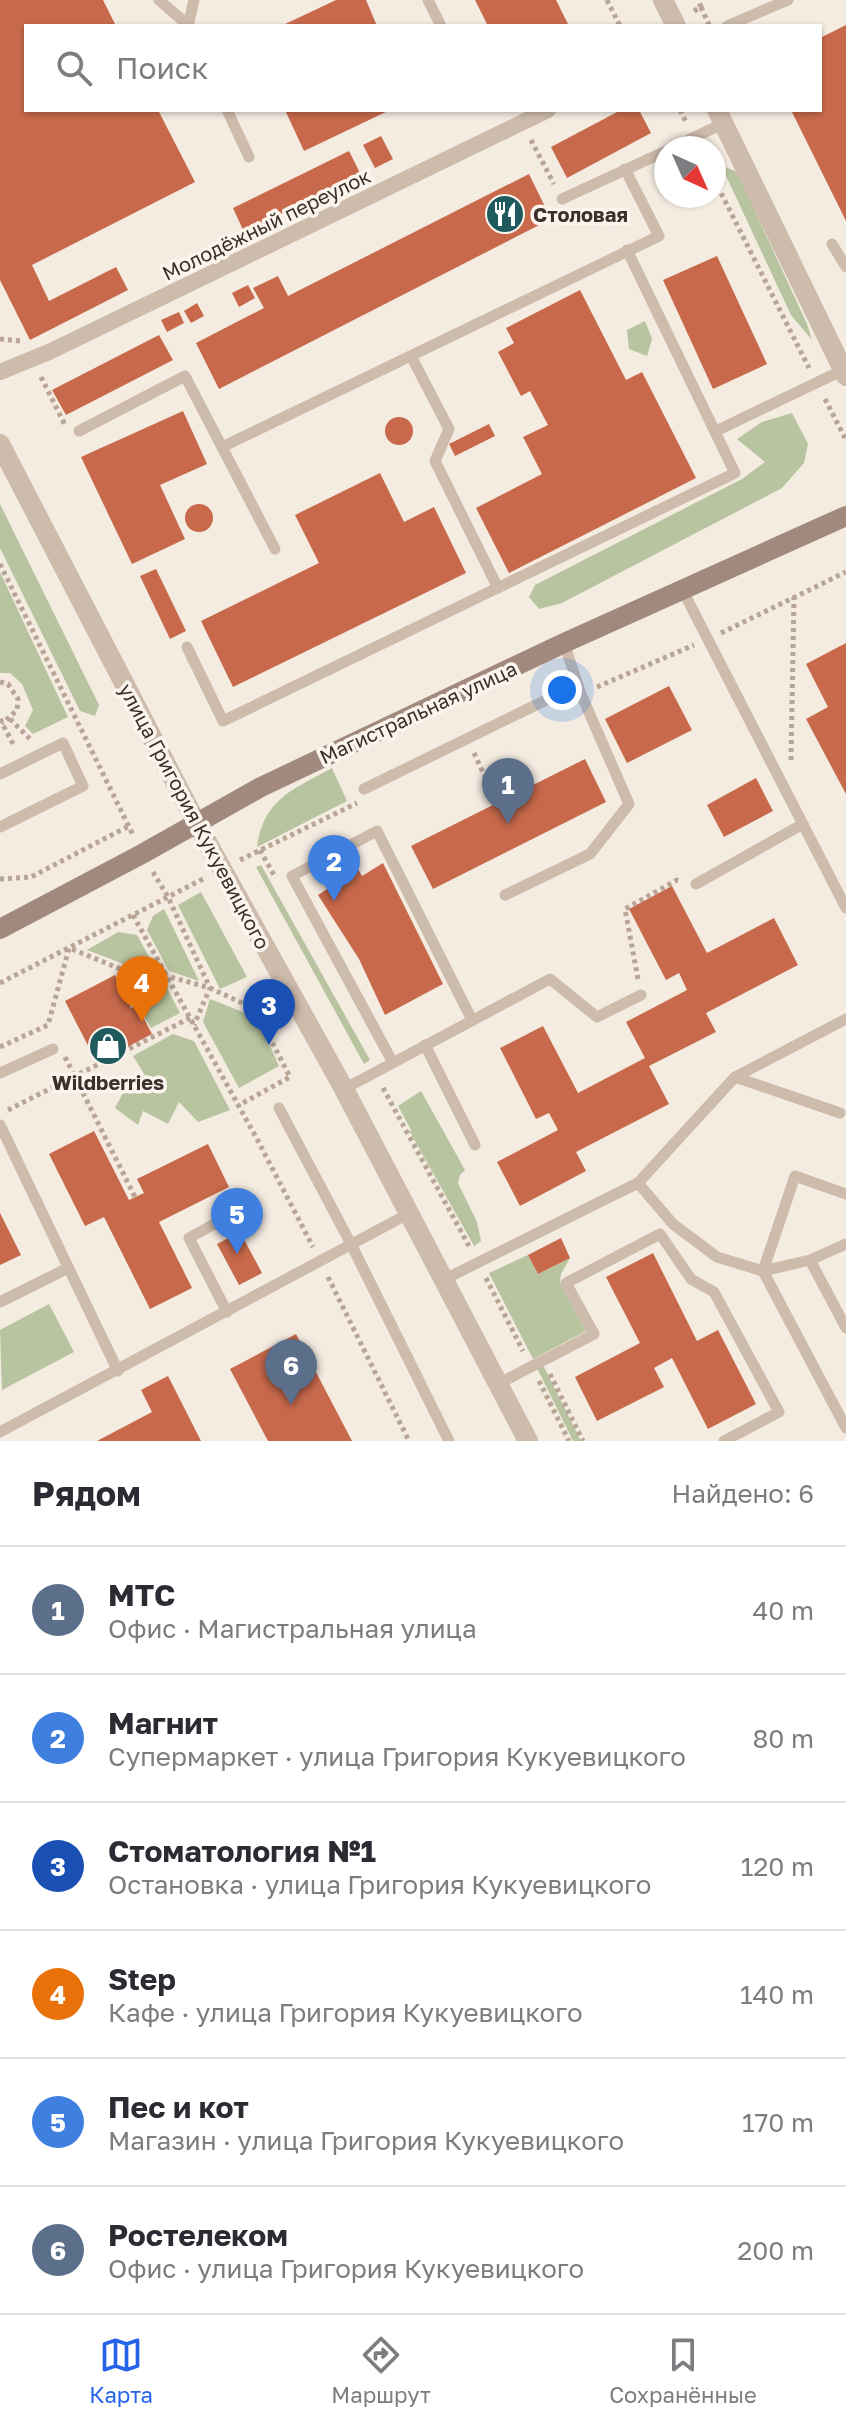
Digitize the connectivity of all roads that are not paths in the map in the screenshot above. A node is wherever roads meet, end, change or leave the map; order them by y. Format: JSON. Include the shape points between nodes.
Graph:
{"nodes":[{"id":1,"x":159,"y":0,"type":"edge"},
{"id":2,"x":194,"y":0,"type":"edge"},
{"id":3,"x":428,"y":0,"type":"edge"},
{"id":4,"x":663,"y":0,"type":"edge"},
{"id":5,"x":788,"y":0,"type":"edge"},
{"id":6,"x":187,"y":24,"type":"edge"},
{"id":7,"x":188,"y":24,"type":"edge"},
{"id":8,"x":440,"y":24,"type":"edge"},
{"id":9,"x":675,"y":24,"type":"edge"},
{"id":10,"x":732,"y":24,"type":"edge"},
{"id":11,"x":228,"y":112,"type":"edge"},
{"id":12,"x":544,"y":112,"type":"edge"},
{"id":13,"x":720,"y":117,"type":"edge"},
{"id":14,"x":691,"y":136,"type":"edge"},
{"id":15,"x":654,"y":156,"type":"edge"},
{"id":16,"x":249,"y":157,"type":"dead end"},
{"id":17,"x":625,"y":169,"type":"junction"},
{"id":18,"x":562,"y":199,"type":"dead end"},
{"id":19,"x":832,"y":244,"type":"dead end"},
{"id":20,"x":627,"y":250,"type":"junction"},
{"id":21,"x":846,"y":267,"type":"edge"},
{"id":22,"x":411,"y":356,"type":"junction"},
{"id":23,"x":0,"y":372,"type":"edge"},
{"id":24,"x":844,"y":373,"type":"edge"},
{"id":25,"x":79,"y":431,"type":"road end"},
{"id":26,"x":716,"y":431,"type":"junction"},
{"id":27,"x":0,"y":444,"type":"edge"},
{"id":28,"x":222,"y":447,"type":"junction"},
{"id":29,"x":846,"y":516,"type":"edge"},
{"id":30,"x":275,"y":549,"type":"dead end"},
{"id":31,"x":498,"y":588,"type":"junction"},
{"id":32,"x":683,"y":591,"type":"junction"},
{"id":33,"x":564,"y":643,"type":"junction"},
{"id":34,"x":187,"y":647,"type":"dead end"},
{"id":35,"x":577,"y":685,"type":"junction"},
{"id":36,"x":0,"y":774,"type":"edge"},
{"id":37,"x":364,"y":789,"type":"dead end"},
{"id":38,"x":197,"y":824,"type":"junction"},
{"id":39,"x":803,"y":824,"type":"junction"},
{"id":40,"x":0,"y":827,"type":"edge"},
{"id":41,"x":696,"y":884,"type":"road end"},
{"id":42,"x":505,"y":895,"type":"dead end"},
{"id":43,"x":846,"y":908,"type":"edge"},
{"id":44,"x":2,"y":924,"type":"edge"},
{"id":45,"x":641,"y":995,"type":"road end"},
{"id":46,"x":846,"y":1019,"type":"edge"},
{"id":47,"x":472,"y":1020,"type":"junction"},
{"id":48,"x":425,"y":1045,"type":"junction"},
{"id":49,"x":57,"y":1046,"type":"road end"},
{"id":50,"x":392,"y":1061,"type":"junction"},
{"id":51,"x":0,"y":1073,"type":"edge"},
{"id":52,"x":735,"y":1077,"type":"junction"},
{"id":53,"x":344,"y":1089,"type":"junction"},
{"id":54,"x":279,"y":1108,"type":"dead end"},
{"id":55,"x":840,"y":1113,"type":"dead end"},
{"id":56,"x":0,"y":1125,"type":"edge"},
{"id":57,"x":475,"y":1145,"type":"dead end"},
{"id":58,"x":638,"y":1183,"type":"junction"},
{"id":59,"x":846,"y":1194,"type":"edge"},
{"id":60,"x":408,"y":1214,"type":"junction"},
{"id":61,"x":225,"y":1218,"type":"dead end"},
{"id":62,"x":351,"y":1244,"type":"junction"},
{"id":63,"x":846,"y":1244,"type":"edge"},
{"id":64,"x":810,"y":1260,"type":"junction"},
{"id":65,"x":68,"y":1268,"type":"junction"},
{"id":66,"x":763,"y":1271,"type":"junction"},
{"id":67,"x":443,"y":1280,"type":"junction"},
{"id":68,"x":0,"y":1302,"type":"edge"},
{"id":69,"x":227,"y":1312,"type":"junction"},
{"id":70,"x":846,"y":1328,"type":"edge"},
{"id":71,"x":118,"y":1371,"type":"junction"},
{"id":72,"x":498,"y":1384,"type":"junction"},
{"id":73,"x":846,"y":1428,"type":"edge"},
{"id":74,"x":0,"y":1432,"type":"edge"},
{"id":75,"x":449,"y":1441,"type":"edge"},
{"id":76,"x":528,"y":1441,"type":"edge"},
{"id":77,"x":724,"y":1441,"type":"edge"}],
"edges":[{"from":1,"to":6,"type":"lane"},
{"from":2,"to":7,"type":"lane"},
{"from":3,"to":8,"type":"lane"},
{"from":4,"to":9,"type":"street"},
{"from":5,"to":10,"type":"lane"},
{"from":11,"to":16,"type":"lane"},
{"from":12,"to":23,"type":"street","name":"Молодёжный переулок"},
{"from":13,"to":14,"type":"lane"},
{"from":13,"to":24,"type":"street"},
{"from":15,"to":17,"type":"lane"},
{"from":17,"to":18,"type":"lane"},
{"from":17,"to":20,"type":"lane","via":[[659,236]]},
{"from":19,"to":21,"type":"lane"},
{"from":20,"to":22,"type":"lane"},
{"from":20,"to":26,"type":"lane"},
{"from":22,"to":28,"type":"lane"},
{"from":22,"to":31,"type":"lane","via":[[449,429],[435,461]]},
{"from":24,"to":26,"type":"lane"},
{"from":25,"to":28,"type":"lane","via":[[185,376]]},
{"from":26,"to":31,"type":"lane","via":[[735,473]]},
{"from":27,"to":38,"type":"street","name":"улица Григория Кукуевицкого"},
{"from":28,"to":30,"type":"lane"},
{"from":29,"to":32,"type":"main road","name":"Магистральная улица"},
{"from":31,"to":34,"type":"lane","via":[[223,721]]},
{"from":32,"to":33,"type":"main road","name":"Магистральная улица"},
{"from":32,"to":39,"type":"lane"},
{"from":33,"to":35,"type":"lane"},
{"from":33,"to":38,"type":"main road","name":"Магистральная улица","via":[[261,787]]},
{"from":35,"to":37,"type":"lane"},
{"from":35,"to":42,"type":"lane","via":[[629,804],[590,854]]},
{"from":36,"to":40,"type":"lane","via":[[63,743],[83,786]]},
{"from":38,"to":44,"type":"main road","name":"Магистральная улица"},
{"from":38,"to":53,"type":"street","name":"улица Григория Кукуевицкого"},
{"from":39,"to":41,"type":"lane"},
{"from":39,"to":43,"type":"lane"},
{"from":45,"to":47,"type":"lane","via":[[597,1017],[550,979]]},
{"from":46,"to":52,"type":"lane"},
{"from":47,"to":48,"type":"lane"},
{"from":47,"to":50,"type":"lane","via":[[377,831],[292,876]]},
{"from":48,"to":50,"type":"lane"},
{"from":48,"to":57,"type":"lane"},
{"from":49,"to":51,"type":"lane"},
{"from":50,"to":53,"type":"lane"},
{"from":52,"to":55,"type":"lane"},
{"from":52,"to":58,"type":"lane"},
{"from":53,"to":60,"type":"street","name":"улица Григория Кукуевицкого"},
{"from":54,"to":62,"type":"lane"},
{"from":56,"to":65,"type":"lane"},
{"from":58,"to":66,"type":"lane","via":[[673,1224],[717,1257]]},
{"from":58,"to":67,"type":"lane"},
{"from":59,"to":66,"type":"lane","via":[[795,1176]]},
{"from":60,"to":62,"type":"lane"},
{"from":60,"to":67,"type":"street","name":"улица Григория Кукуевицкого"},
{"from":61,"to":69,"type":"lane","via":[[189,1238]]},
{"from":62,"to":69,"type":"lane"},
{"from":62,"to":75,"type":"lane"},
{"from":63,"to":64,"type":"lane"},
{"from":64,"to":66,"type":"lane"},
{"from":64,"to":70,"type":"lane"},
{"from":65,"to":68,"type":"lane"},
{"from":65,"to":71,"type":"lane"},
{"from":66,"to":73,"type":"lane"},
{"from":67,"to":72,"type":"street","name":"улица Григория Кукуевицкого"},
{"from":69,"to":71,"type":"lane"},
{"from":71,"to":74,"type":"lane"},
{"from":72,"to":76,"type":"street","name":"улица Григория Кукуевицкого"},
{"from":72,"to":77,"type":"lane","via":[[594,1334],[566,1283],[660,1234],[691,1279],[714,1292],[779,1412]]}]}
